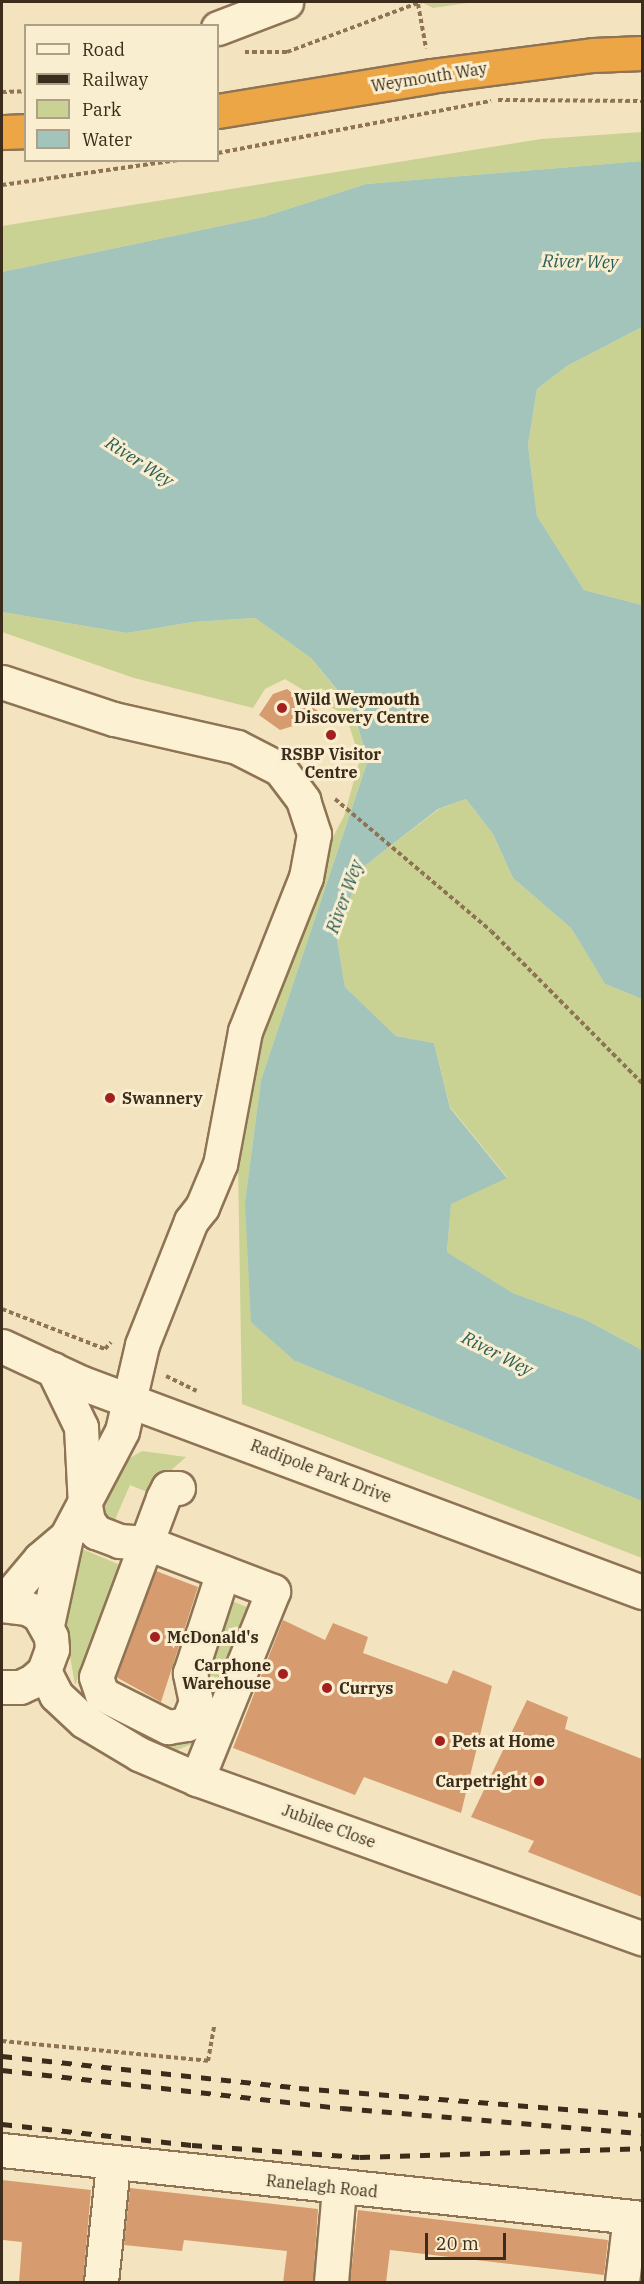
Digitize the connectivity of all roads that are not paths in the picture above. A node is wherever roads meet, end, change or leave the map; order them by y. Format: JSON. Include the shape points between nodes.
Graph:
{"nodes":[{"id":1,"x":286,"y":2,"type":"edge"},
{"id":2,"x":219,"y":28,"type":"edge"},
{"id":3,"x":642,"y":53,"type":"edge"},
{"id":4,"x":219,"y":111,"type":"edge"},
{"id":5,"x":24,"y":131,"type":"edge"},
{"id":6,"x":2,"y":132,"type":"edge"},
{"id":7,"x":2,"y":682,"type":"edge"},
{"id":8,"x":2,"y":1346,"type":"edge"},
{"id":9,"x":52,"y":1369,"type":"junction"},
{"id":10,"x":129,"y":1400,"type":"junction"},
{"id":11,"x":178,"y":1488,"type":"dead end"},
{"id":12,"x":86,"y":1506,"type":"junction"},
{"id":13,"x":66,"y":1537,"type":"junction"},
{"id":14,"x":147,"y":1543,"type":"junction"},
{"id":15,"x":223,"y":1572,"type":"junction"},
{"id":16,"x":642,"y":1592,"type":"edge"},
{"id":17,"x":2,"y":1605,"type":"edge"},
{"id":18,"x":47,"y":1625,"type":"junction"},
{"id":19,"x":44,"y":1671,"type":"junction"},
{"id":20,"x":2,"y":1687,"type":"edge"},
{"id":21,"x":197,"y":1779,"type":"junction"},
{"id":22,"x":642,"y":1938,"type":"edge"},
{"id":23,"x":2,"y":2150,"type":"edge"},
{"id":24,"x":113,"y":2163,"type":"junction"},
{"id":25,"x":339,"y":2189,"type":"junction"},
{"id":26,"x":636,"y":2218,"type":"edge"},
{"id":27,"x":101,"y":2283,"type":"edge"},
{"id":28,"x":331,"y":2283,"type":"edge"},
{"id":29,"x":622,"y":2283,"type":"edge"}],
"edges":[{"from":1,"to":2,"type":"street"},
{"from":3,"to":4,"type":"highway","name":"Weymouth Way","via":[[513,64]]},
{"from":5,"to":6,"type":"highway"},
{"from":7,"to":10,"type":"street","via":[[114,718],[237,747],[280,769],[303,800],[314,834],[306,877],[245,1031],[220,1164],[202,1207],[191,1221],[142,1345]]},
{"from":8,"to":9,"type":"street","name":"Radipole Park Drive"},
{"from":9,"to":10,"type":"street","name":"Radipole Park Drive"},
{"from":9,"to":12,"type":"street","via":[[81,1427]]},
{"from":10,"to":12,"type":"street","via":[[122,1431]]},
{"from":10,"to":16,"type":"street","name":"Radipole Park Drive"},
{"from":11,"to":14,"type":"street","via":[[168,1488]]},
{"from":12,"to":13,"type":"street"},
{"from":12,"to":14,"type":"street","via":[[88,1521],[96,1532],[119,1541]]},
{"from":13,"to":17,"type":"street","via":[[40,1559]]},
{"from":13,"to":18,"type":"street"},
{"from":14,"to":15,"type":"street"},
{"from":14,"to":15,"type":"street","via":[[96,1685],[102,1694],[168,1727],[187,1724],[196,1701],[190,1673]]},
{"from":15,"to":21,"type":"street","via":[[273,1591]]},
{"from":17,"to":18,"type":"street","via":[[27,1608]]},
{"from":18,"to":19,"type":"street","via":[[52,1649]]},
{"from":19,"to":20,"type":"street","via":[[20,1687]]},
{"from":19,"to":21,"type":"street","name":"Jubilee Close","via":[[56,1695],[107,1738]]},
{"from":21,"to":22,"type":"street","name":"Jubilee Close"},
{"from":23,"to":24,"type":"street","name":"Ranelagh Road"},
{"from":24,"to":25,"type":"street","name":"Ranelagh Road"},
{"from":24,"to":27,"type":"street"},
{"from":25,"to":26,"type":"street","name":"Ranelagh Road"},
{"from":25,"to":28,"type":"street"},
{"from":26,"to":29,"type":"street"}]}
